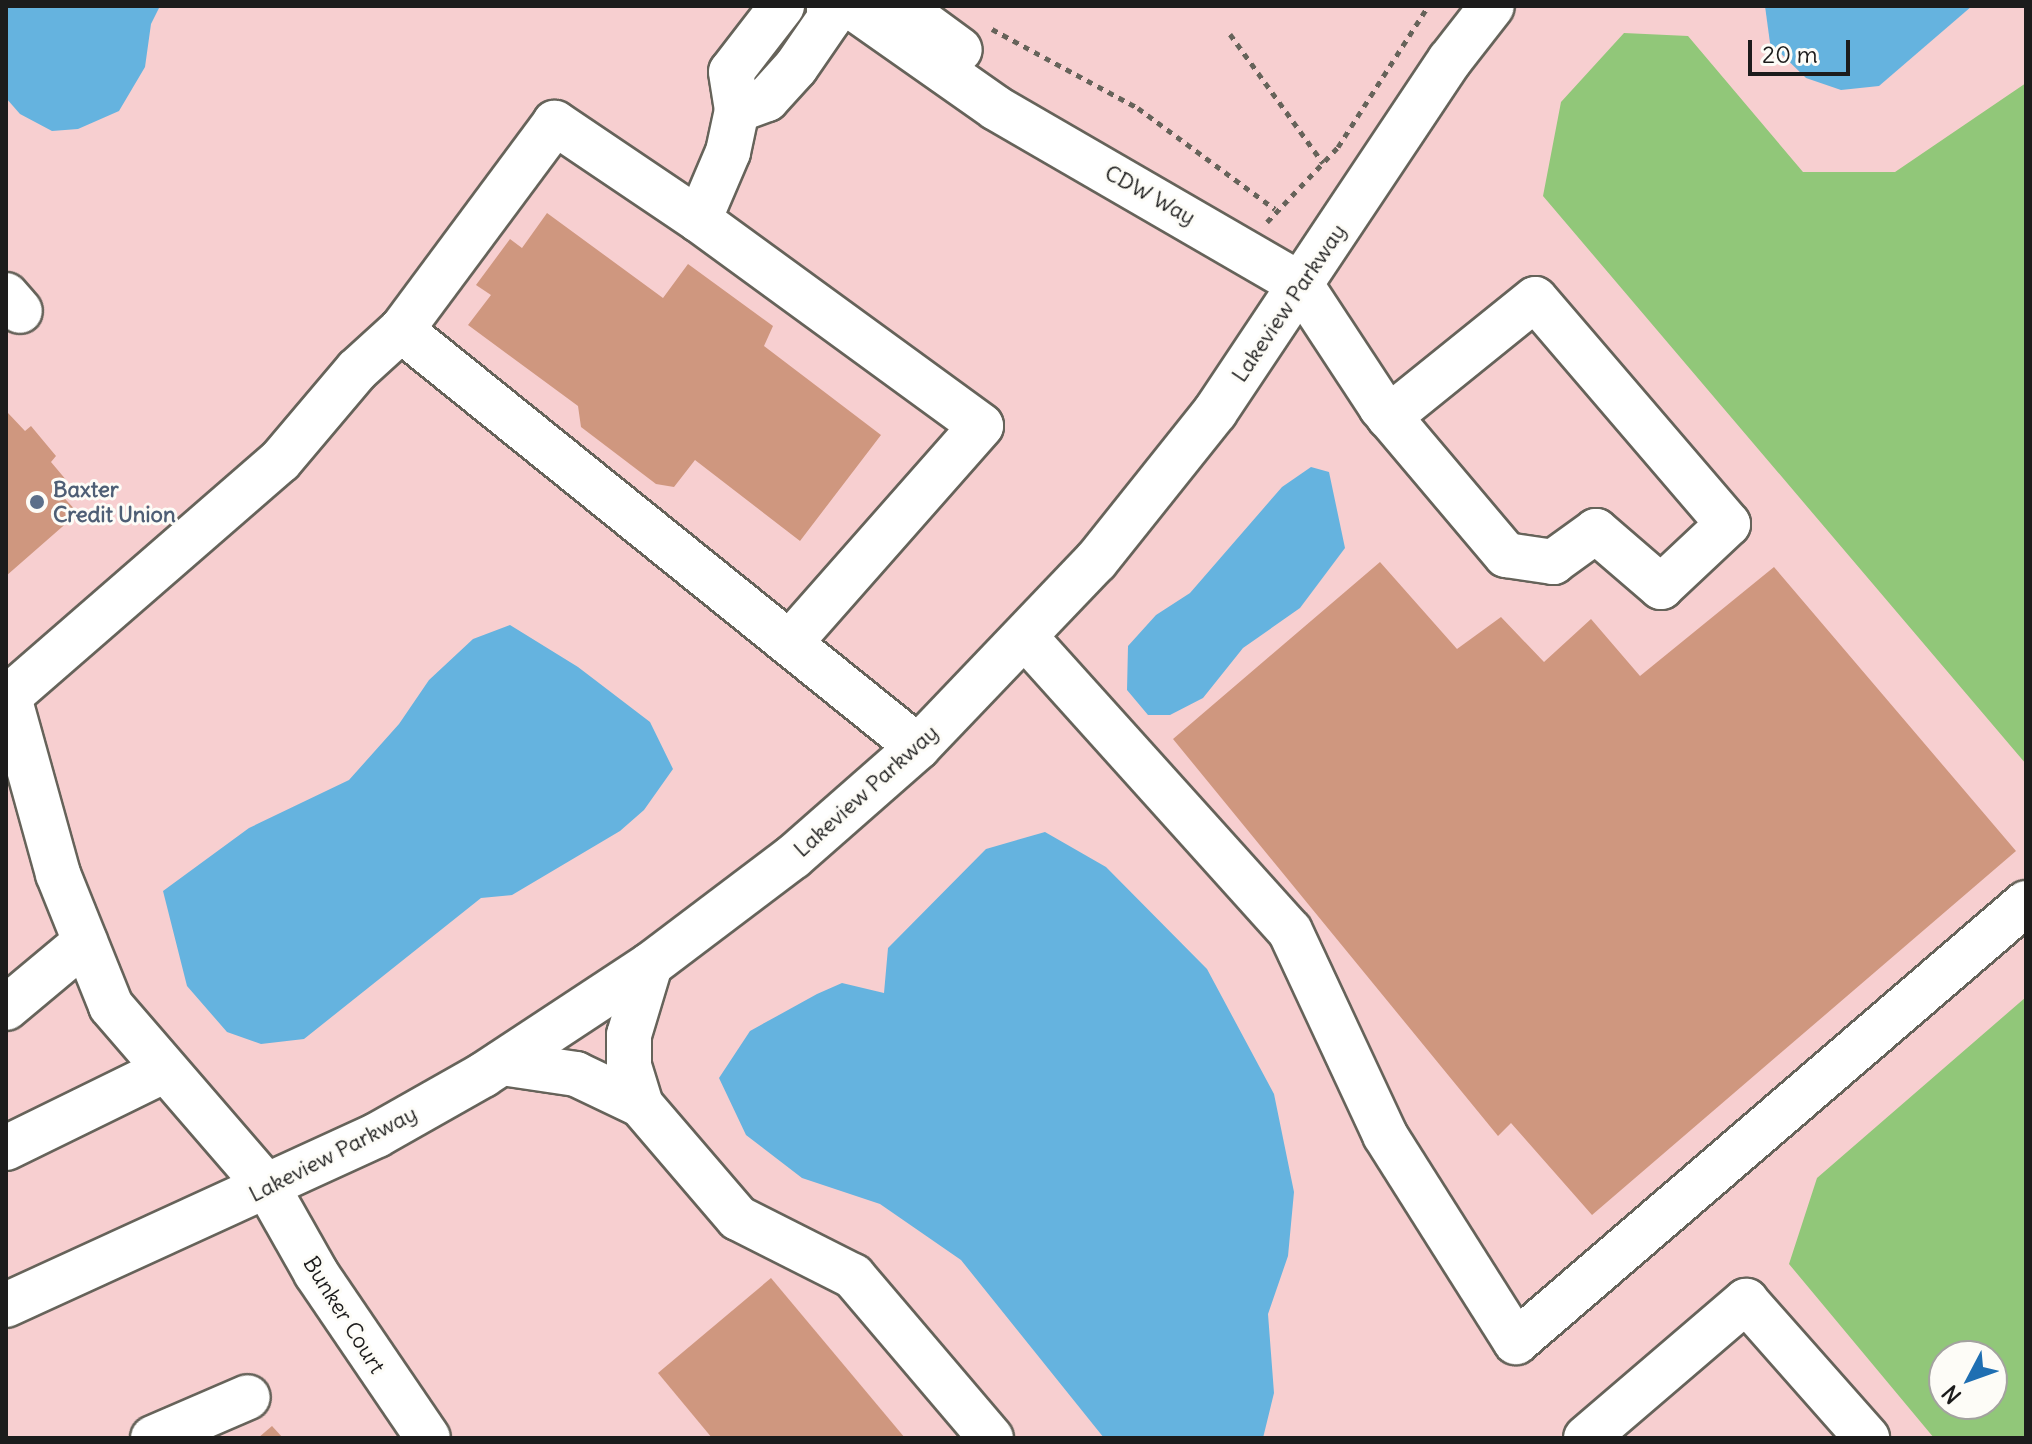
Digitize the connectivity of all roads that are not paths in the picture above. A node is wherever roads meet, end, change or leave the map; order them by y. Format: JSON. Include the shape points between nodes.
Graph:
{"nodes":[{"id":1,"x":782,"y":6,"type":"edge"},
{"id":2,"x":829,"y":6,"type":"edge"},
{"id":3,"x":851,"y":6,"type":"edge"},
{"id":4,"x":900,"y":6,"type":"edge"},
{"id":5,"x":1492,"y":6,"type":"edge"},
{"id":6,"x":996,"y":108,"type":"junction"},
{"id":7,"x":737,"y":110,"type":"junction"},
{"id":8,"x":699,"y":220,"type":"junction"},
{"id":9,"x":1301,"y":285,"type":"junction"},
{"id":10,"x":401,"y":330,"type":"junction"},
{"id":11,"x":1389,"y":417,"type":"junction"},
{"id":12,"x":1026,"y":638,"type":"junction"},
{"id":13,"x":790,"y":643,"type":"junction"},
{"id":14,"x":8,"y":698,"type":"edge"},
{"id":15,"x":918,"y":747,"type":"junction"},
{"id":16,"x":2026,"y":903,"type":"edge"},
{"id":17,"x":85,"y":942,"type":"junction"},
{"id":18,"x":650,"y":965,"type":"junction"},
{"id":19,"x":11,"y":1011,"type":"edge"},
{"id":20,"x":502,"y":1063,"type":"junction"},
{"id":21,"x":163,"y":1071,"type":"junction"},
{"id":22,"x":641,"y":1105,"type":"junction"},
{"id":23,"x":11,"y":1137,"type":"edge"},
{"id":24,"x":268,"y":1188,"type":"junction"},
{"id":25,"x":6,"y":1305,"type":"edge"},
{"id":26,"x":248,"y":1397,"type":"dead end"},
{"id":27,"x":153,"y":1438,"type":"edge"},
{"id":28,"x":428,"y":1438,"type":"edge"},
{"id":29,"x":991,"y":1438,"type":"edge"},
{"id":30,"x":1586,"y":1438,"type":"edge"},
{"id":31,"x":1867,"y":1438,"type":"edge"}],
"edges":[{"from":1,"to":7,"type":"street","via":[[731,72]]},
{"from":2,"to":7,"type":"street","via":[[829,19],[777,88],[767,99]]},
{"from":3,"to":6,"type":"street","name":"CDW Way"},
{"from":4,"to":6,"type":"street","via":[[989,71]]},
{"from":5,"to":9,"type":"street","name":"Lakeview Parkway","via":[[1450,60]]},
{"from":6,"to":9,"type":"street","name":"CDW Way"},
{"from":7,"to":8,"type":"street","via":[[728,152]]},
{"from":8,"to":10,"type":"street","via":[[555,123]]},
{"from":8,"to":13,"type":"street","via":[[981,426]]},
{"from":9,"to":11,"type":"street"},
{"from":9,"to":12,"type":"street","name":"Lakeview Parkway","via":[[1215,412],[1096,561]]},
{"from":10,"to":13,"type":"street"},
{"from":10,"to":14,"type":"street","via":[[357,370],[280,461]]},
{"from":11,"to":11,"type":"street","via":[[1506,555],[1553,562],[1596,531],[1661,587],[1728,524],[1535,299]]},
{"from":12,"to":15,"type":"street","name":"Lakeview Parkway"},
{"from":12,"to":16,"type":"street","via":[[1290,931],[1385,1135],[1516,1342]]},
{"from":13,"to":15,"type":"street"},
{"from":14,"to":17,"type":"street","name":"Bunker Court","via":[[58,874]]},
{"from":15,"to":18,"type":"street","name":"Lakeview Parkway","via":[[793,857]]},
{"from":17,"to":19,"type":"street"},
{"from":17,"to":21,"type":"street","name":"Bunker Court","via":[[111,1006]]},
{"from":18,"to":20,"type":"street","name":"Lakeview Parkway"},
{"from":18,"to":22,"type":"street","via":[[629,1035],[629,1066]]},
{"from":20,"to":22,"type":"street","via":[[576,1074]]},
{"from":20,"to":24,"type":"street","name":"Lakeview Parkway","via":[[377,1135]]},
{"from":21,"to":23,"type":"street"},
{"from":21,"to":24,"type":"street","name":"Bunker Court"},
{"from":22,"to":29,"type":"street","via":[[738,1218],[853,1276]]},
{"from":24,"to":25,"type":"street","name":"Lakeview Parkway"},
{"from":24,"to":28,"type":"street","name":"Bunker Court","via":[[333,1300]]},
{"from":26,"to":27,"type":"street"},
{"from":30,"to":31,"type":"street","via":[[1746,1301]]}]}
